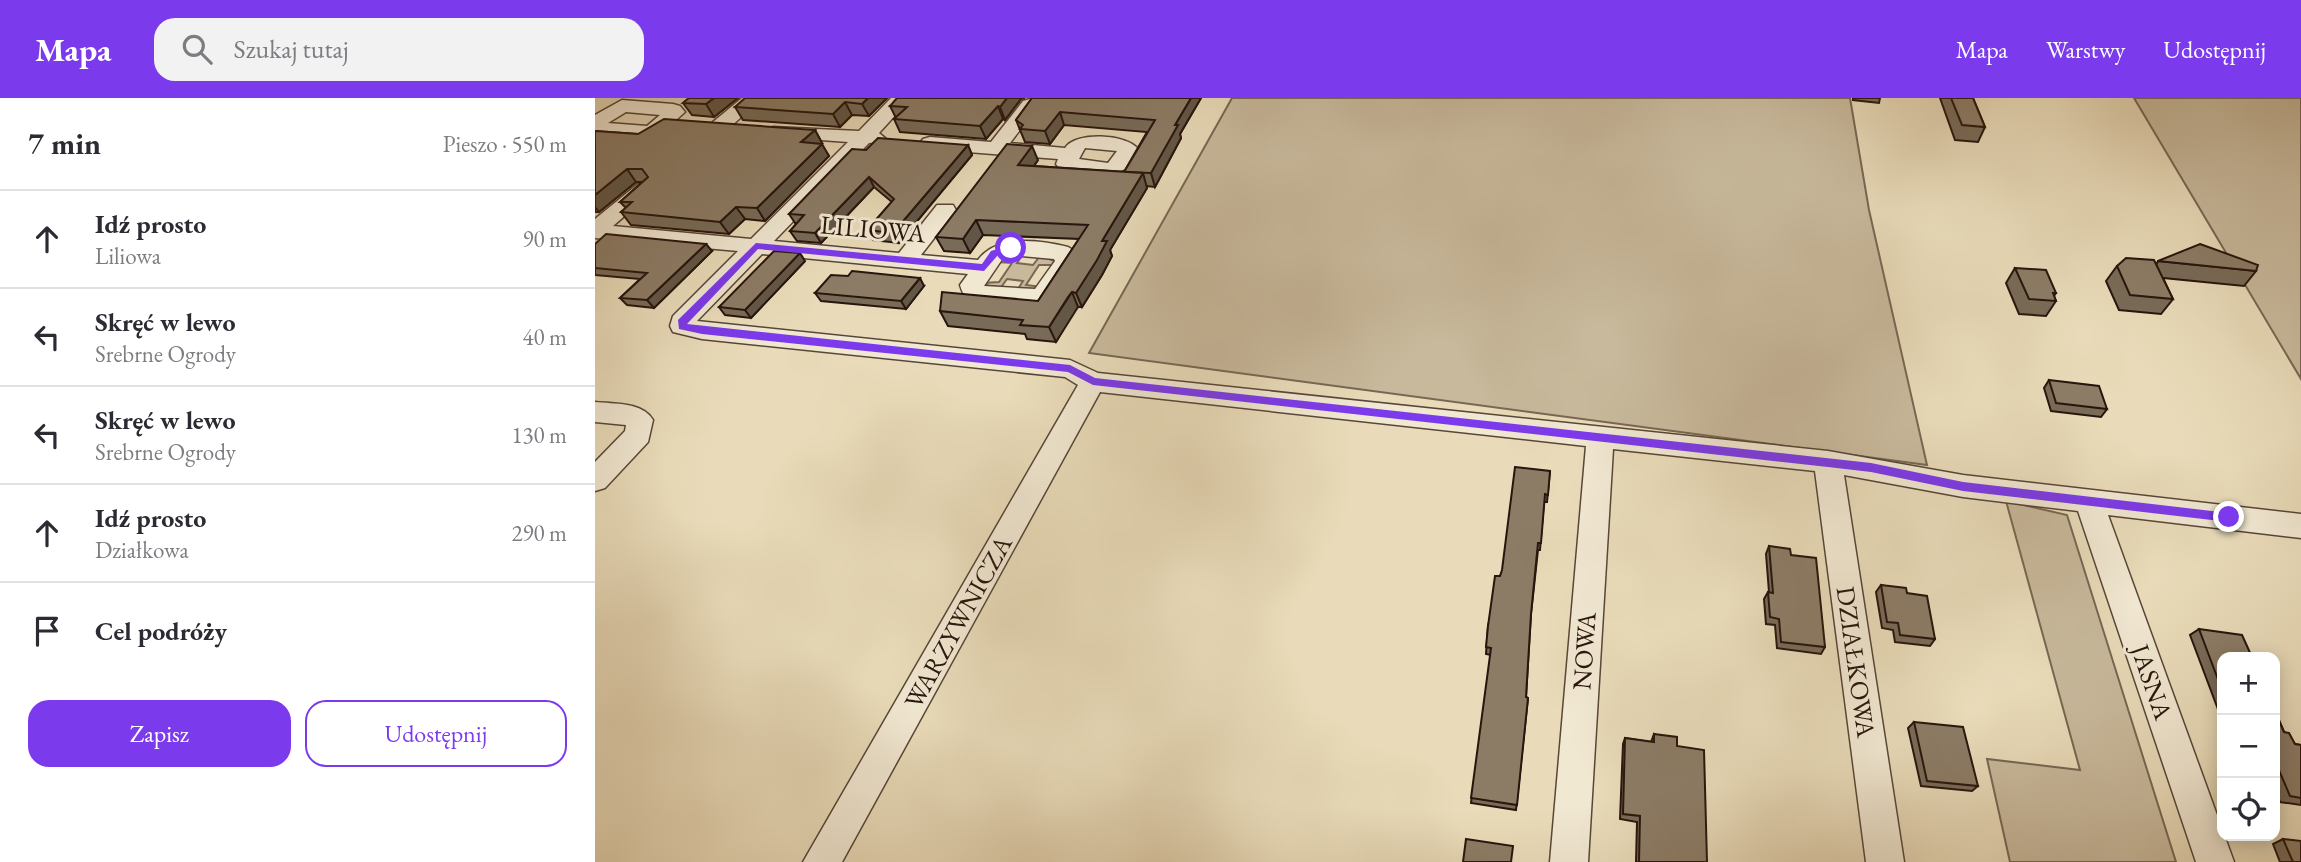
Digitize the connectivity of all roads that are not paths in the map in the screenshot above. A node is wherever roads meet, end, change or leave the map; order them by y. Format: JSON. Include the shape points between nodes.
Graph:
{"nodes":[{"id":1,"x":753,"y":98,"type":"edge"},
{"id":2,"x":902,"y":98,"type":"edge"},
{"id":3,"x":1030,"y":106,"type":"edge"},
{"id":4,"x":707,"y":125,"type":"junction"},
{"id":5,"x":595,"y":126,"type":"edge"},
{"id":6,"x":862,"y":137,"type":"junction"},
{"id":7,"x":889,"y":139,"type":"edge"},
{"id":8,"x":916,"y":142,"type":"edge"},
{"id":9,"x":996,"y":148,"type":"junction"},
{"id":10,"x":1070,"y":154,"type":"dead end"},
{"id":11,"x":645,"y":188,"type":"edge"},
{"id":12,"x":946,"y":210,"type":"dead end"},
{"id":13,"x":595,"y":231,"type":"edge"},
{"id":14,"x":756,"y":246,"type":"junction"},
{"id":15,"x":905,"y":260,"type":"junction"},
{"id":16,"x":984,"y":268,"type":"dead end"},
{"id":17,"x":1093,"y":382,"type":"junction"},
{"id":18,"x":595,"y":412,"type":"edge"},
{"id":19,"x":1600,"y":439,"type":"junction"},
{"id":20,"x":1828,"y":462,"type":"junction"},
{"id":21,"x":595,"y":480,"type":"edge"},
{"id":22,"x":2089,"y":501,"type":"junction"},
{"id":23,"x":2301,"y":526,"type":"edge"},
{"id":24,"x":823,"y":862,"type":"edge"},
{"id":25,"x":1569,"y":862,"type":"edge"},
{"id":26,"x":1885,"y":862,"type":"edge"},
{"id":27,"x":2215,"y":862,"type":"edge"}],
"edges":[{"from":1,"to":4,"type":"street"},
{"from":2,"to":6,"type":"street"},
{"from":3,"to":9,"type":"street"},
{"from":4,"to":5,"type":"street","via":[[666,122],[645,133]]},
{"from":4,"to":6,"type":"street"},
{"from":6,"to":7,"type":"street"},
{"from":6,"to":14,"type":"street"},
{"from":8,"to":9,"type":"street"},
{"from":9,"to":10,"type":"street"},
{"from":11,"to":13,"type":"street"},
{"from":12,"to":15,"type":"street"},
{"from":13,"to":14,"type":"street","name":"LILIOWA"},
{"from":14,"to":15,"type":"street","name":"LILIOWA"},
{"from":14,"to":17,"type":"street","via":[[682,326],[1070,369]]},
{"from":15,"to":16,"type":"street","name":"LILIOWA"},
{"from":17,"to":19,"type":"street"},
{"from":17,"to":24,"type":"street","name":"WARZYWNICZA"},
{"from":18,"to":21,"type":"street","via":[[640,420],[638,435]]},
{"from":19,"to":20,"type":"street"},
{"from":19,"to":25,"type":"street","name":"NOWA"},
{"from":20,"to":22,"type":"street","via":[[1963,486]]},
{"from":20,"to":26,"type":"street","name":"DZIAŁKOWA"},
{"from":22,"to":23,"type":"street"},
{"from":22,"to":27,"type":"street","name":"JASNA"}]}
